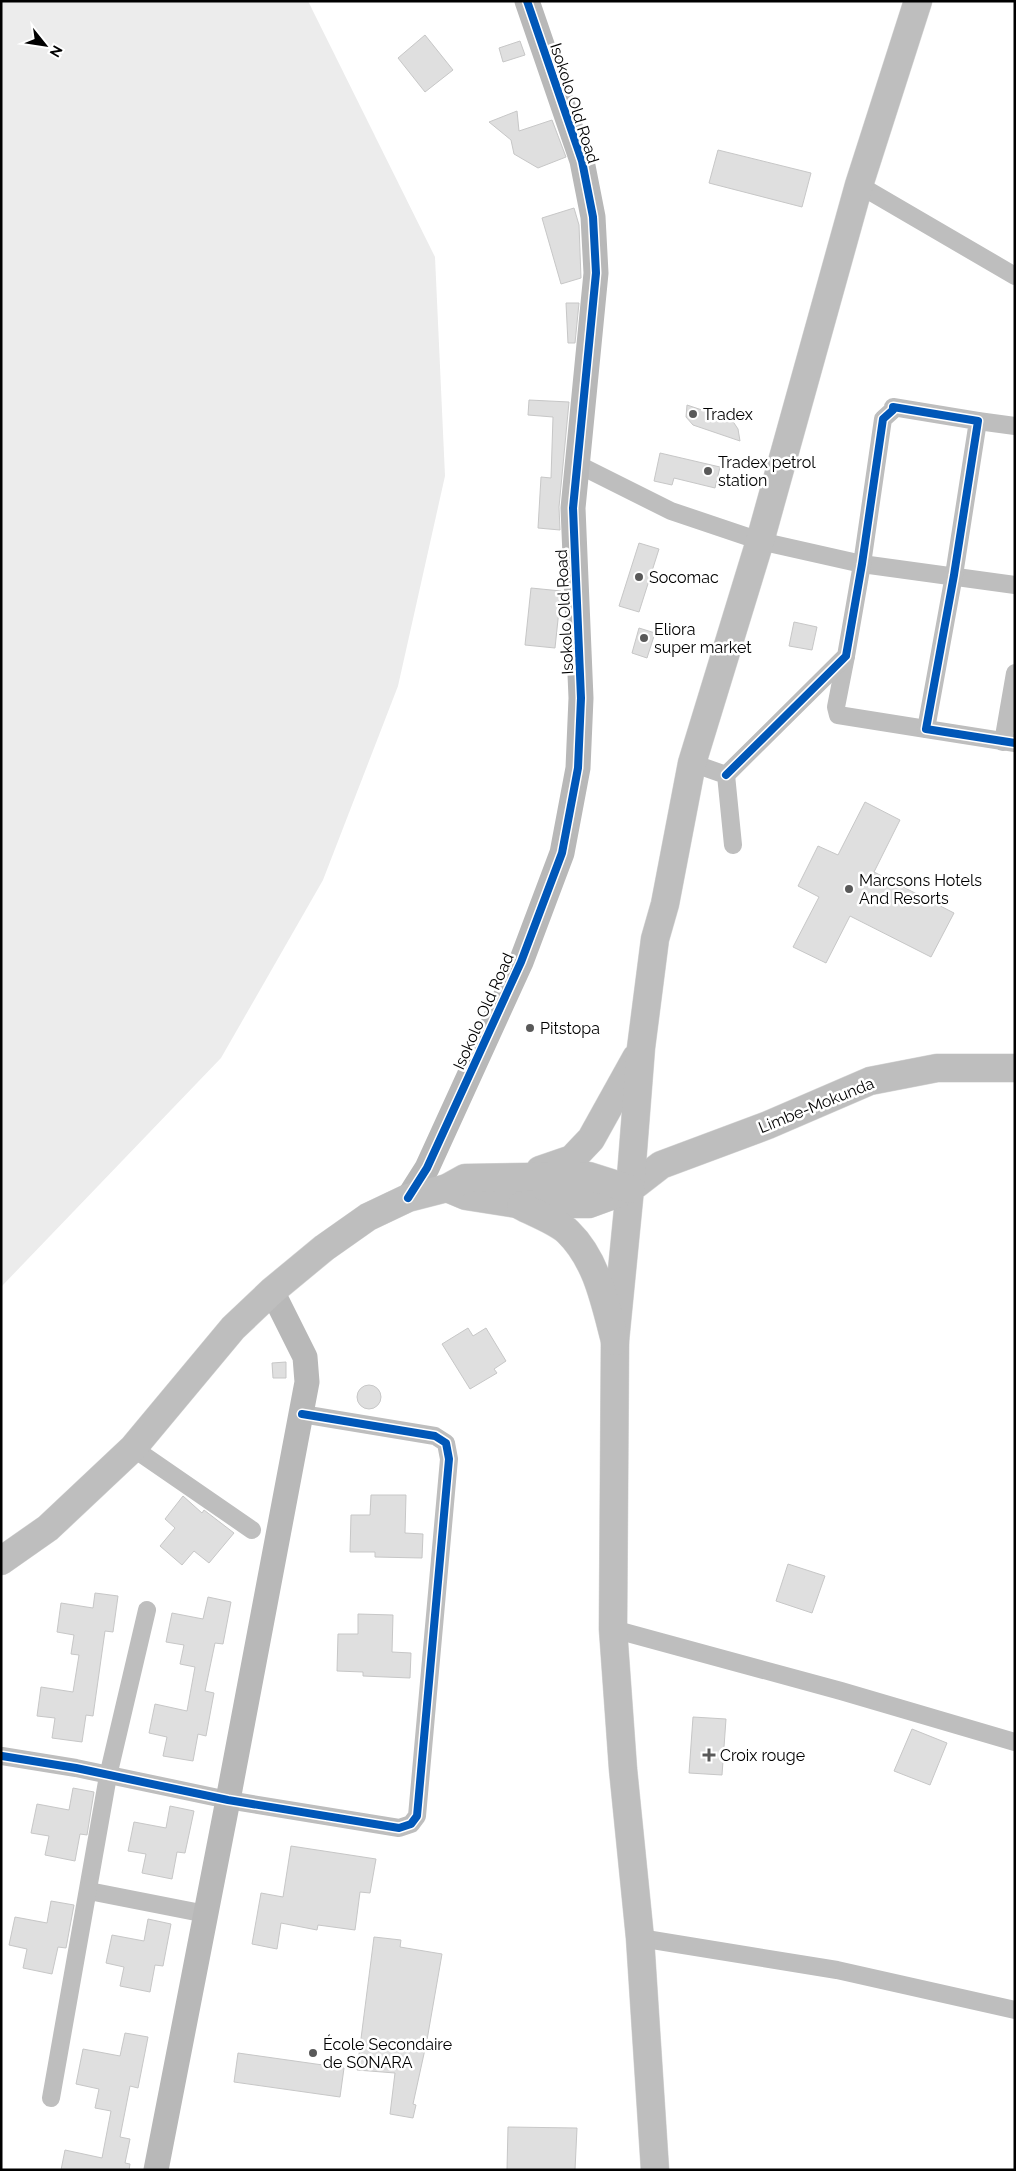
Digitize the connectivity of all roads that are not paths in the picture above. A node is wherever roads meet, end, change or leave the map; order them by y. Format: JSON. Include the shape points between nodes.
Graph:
{"nodes":[{"id":1,"x":527,"y":1,"type":"edge"},
{"id":2,"x":918,"y":1,"type":"edge"},
{"id":3,"x":859,"y":184,"type":"junction"},
{"id":4,"x":1015,"y":276,"type":"edge"},
{"id":5,"x":978,"y":421,"type":"junction"},
{"id":6,"x":1015,"y":426,"type":"edge"},
{"id":7,"x":577,"y":464,"type":"junction"},
{"id":8,"x":760,"y":541,"type":"junction"},
{"id":9,"x":862,"y":564,"type":"junction"},
{"id":10,"x":954,"y":575,"type":"junction"},
{"id":11,"x":1015,"y":585,"type":"edge"},
{"id":12,"x":846,"y":656,"type":"junction"},
{"id":13,"x":1015,"y":673,"type":"edge"},
{"id":14,"x":926,"y":730,"type":"junction"},
{"id":15,"x":1009,"y":742,"type":"edge"},
{"id":16,"x":692,"y":763,"type":"junction"},
{"id":17,"x":726,"y":775,"type":"junction"},
{"id":18,"x":733,"y":845,"type":"dead end"},
{"id":19,"x":642,"y":1048,"type":"junction"},
{"id":20,"x":1015,"y":1068,"type":"edge"},
{"id":21,"x":520,"y":1176,"type":"junction"},
{"id":22,"x":447,"y":1188,"type":"junction"},
{"id":23,"x":630,"y":1189,"type":"junction"},
{"id":24,"x":408,"y":1198,"type":"junction"},
{"id":25,"x":518,"y":1204,"type":"junction"},
{"id":26,"x":272,"y":1291,"type":"junction"},
{"id":27,"x":615,"y":1340,"type":"junction"},
{"id":28,"x":302,"y":1414,"type":"junction"},
{"id":29,"x":133,"y":1448,"type":"junction"},
{"id":30,"x":252,"y":1530,"type":"dead end"},
{"id":31,"x":1,"y":1561,"type":"edge"},
{"id":32,"x":146,"y":1610,"type":"dead end"},
{"id":33,"x":613,"y":1629,"type":"junction"},
{"id":34,"x":1015,"y":1742,"type":"edge"},
{"id":35,"x":2,"y":1757,"type":"edge"},
{"id":36,"x":108,"y":1776,"type":"junction"},
{"id":37,"x":228,"y":1800,"type":"junction"},
{"id":38,"x":88,"y":1891,"type":"junction"},
{"id":39,"x":206,"y":1914,"type":"junction"},
{"id":40,"x":640,"y":1938,"type":"junction"},
{"id":41,"x":1015,"y":2010,"type":"edge"},
{"id":42,"x":51,"y":2098,"type":"dead end"},
{"id":43,"x":156,"y":2170,"type":"edge"},
{"id":44,"x":656,"y":2170,"type":"edge"}],
"edges":[{"from":1,"to":7,"type":"street","name":"Isokolo Old Road","via":[[582,161],[593,217],[596,273]]},
{"from":2,"to":3,"type":"main road"},
{"from":3,"to":4,"type":"street"},
{"from":3,"to":8,"type":"main road"},
{"from":5,"to":6,"type":"street"},
{"from":5,"to":9,"type":"street","via":[[893,407],[883,419]]},
{"from":5,"to":10,"type":"street"},
{"from":7,"to":8,"type":"street","via":[[671,511]]},
{"from":7,"to":24,"type":"street","name":"Isokolo Old Road","via":[[573,508],[580,728],[578,768],[562,853],[517,971],[427,1168]]},
{"from":8,"to":9,"type":"street"},
{"from":8,"to":16,"type":"main road"},
{"from":9,"to":10,"type":"street"},
{"from":9,"to":12,"type":"street"},
{"from":10,"to":11,"type":"street"},
{"from":10,"to":14,"type":"street"},
{"from":12,"to":14,"type":"street","via":[[836,707],[838,715]]},
{"from":12,"to":17,"type":"street"},
{"from":13,"to":15,"type":"street"},
{"from":14,"to":15,"type":"street"},
{"from":16,"to":17,"type":"street"},
{"from":16,"to":19,"type":"main road","via":[[665,904],[655,939]]},
{"from":17,"to":18,"type":"street"},
{"from":19,"to":21,"type":"main road","via":[[591,1139],[572,1159]]},
{"from":19,"to":23,"type":"main road"},
{"from":20,"to":23,"type":"main road","name":"Limbe-Mokunda","via":[[938,1068],[870,1081],[768,1125],[662,1165]]},
{"from":21,"to":22,"type":"main road","via":[[465,1178]]},
{"from":21,"to":23,"type":"main road","via":[[589,1176]]},
{"from":22,"to":24,"type":"main road"},
{"from":22,"to":25,"type":"main road","via":[[466,1196]]},
{"from":23,"to":25,"type":"main road","name":"Limbe-Mokunda","via":[[588,1204]]},
{"from":23,"to":27,"type":"main road"},
{"from":24,"to":26,"type":"main road","via":[[368,1217]]},
{"from":25,"to":27,"type":"main road","via":[[568,1230],[586,1254],[602,1293]]},
{"from":26,"to":28,"type":"street","via":[[305,1357],[307,1382]]},
{"from":26,"to":29,"type":"main road","via":[[233,1328]]},
{"from":27,"to":33,"type":"main road"},
{"from":28,"to":37,"type":"street"},
{"from":28,"to":37,"type":"street","via":[[435,1436],[446,1443],[448,1459],[417,1816],[411,1824],[399,1828]]},
{"from":29,"to":30,"type":"street"},
{"from":29,"to":31,"type":"main road","via":[[48,1528]]},
{"from":32,"to":36,"type":"street"},
{"from":33,"to":34,"type":"street"},
{"from":33,"to":40,"type":"main road"},
{"from":35,"to":36,"type":"street"},
{"from":36,"to":37,"type":"street"},
{"from":36,"to":38,"type":"street"},
{"from":37,"to":39,"type":"street"},
{"from":38,"to":39,"type":"street"},
{"from":38,"to":42,"type":"street"},
{"from":39,"to":43,"type":"street"},
{"from":40,"to":41,"type":"street","via":[[837,1970]]},
{"from":40,"to":44,"type":"main road"}]}
